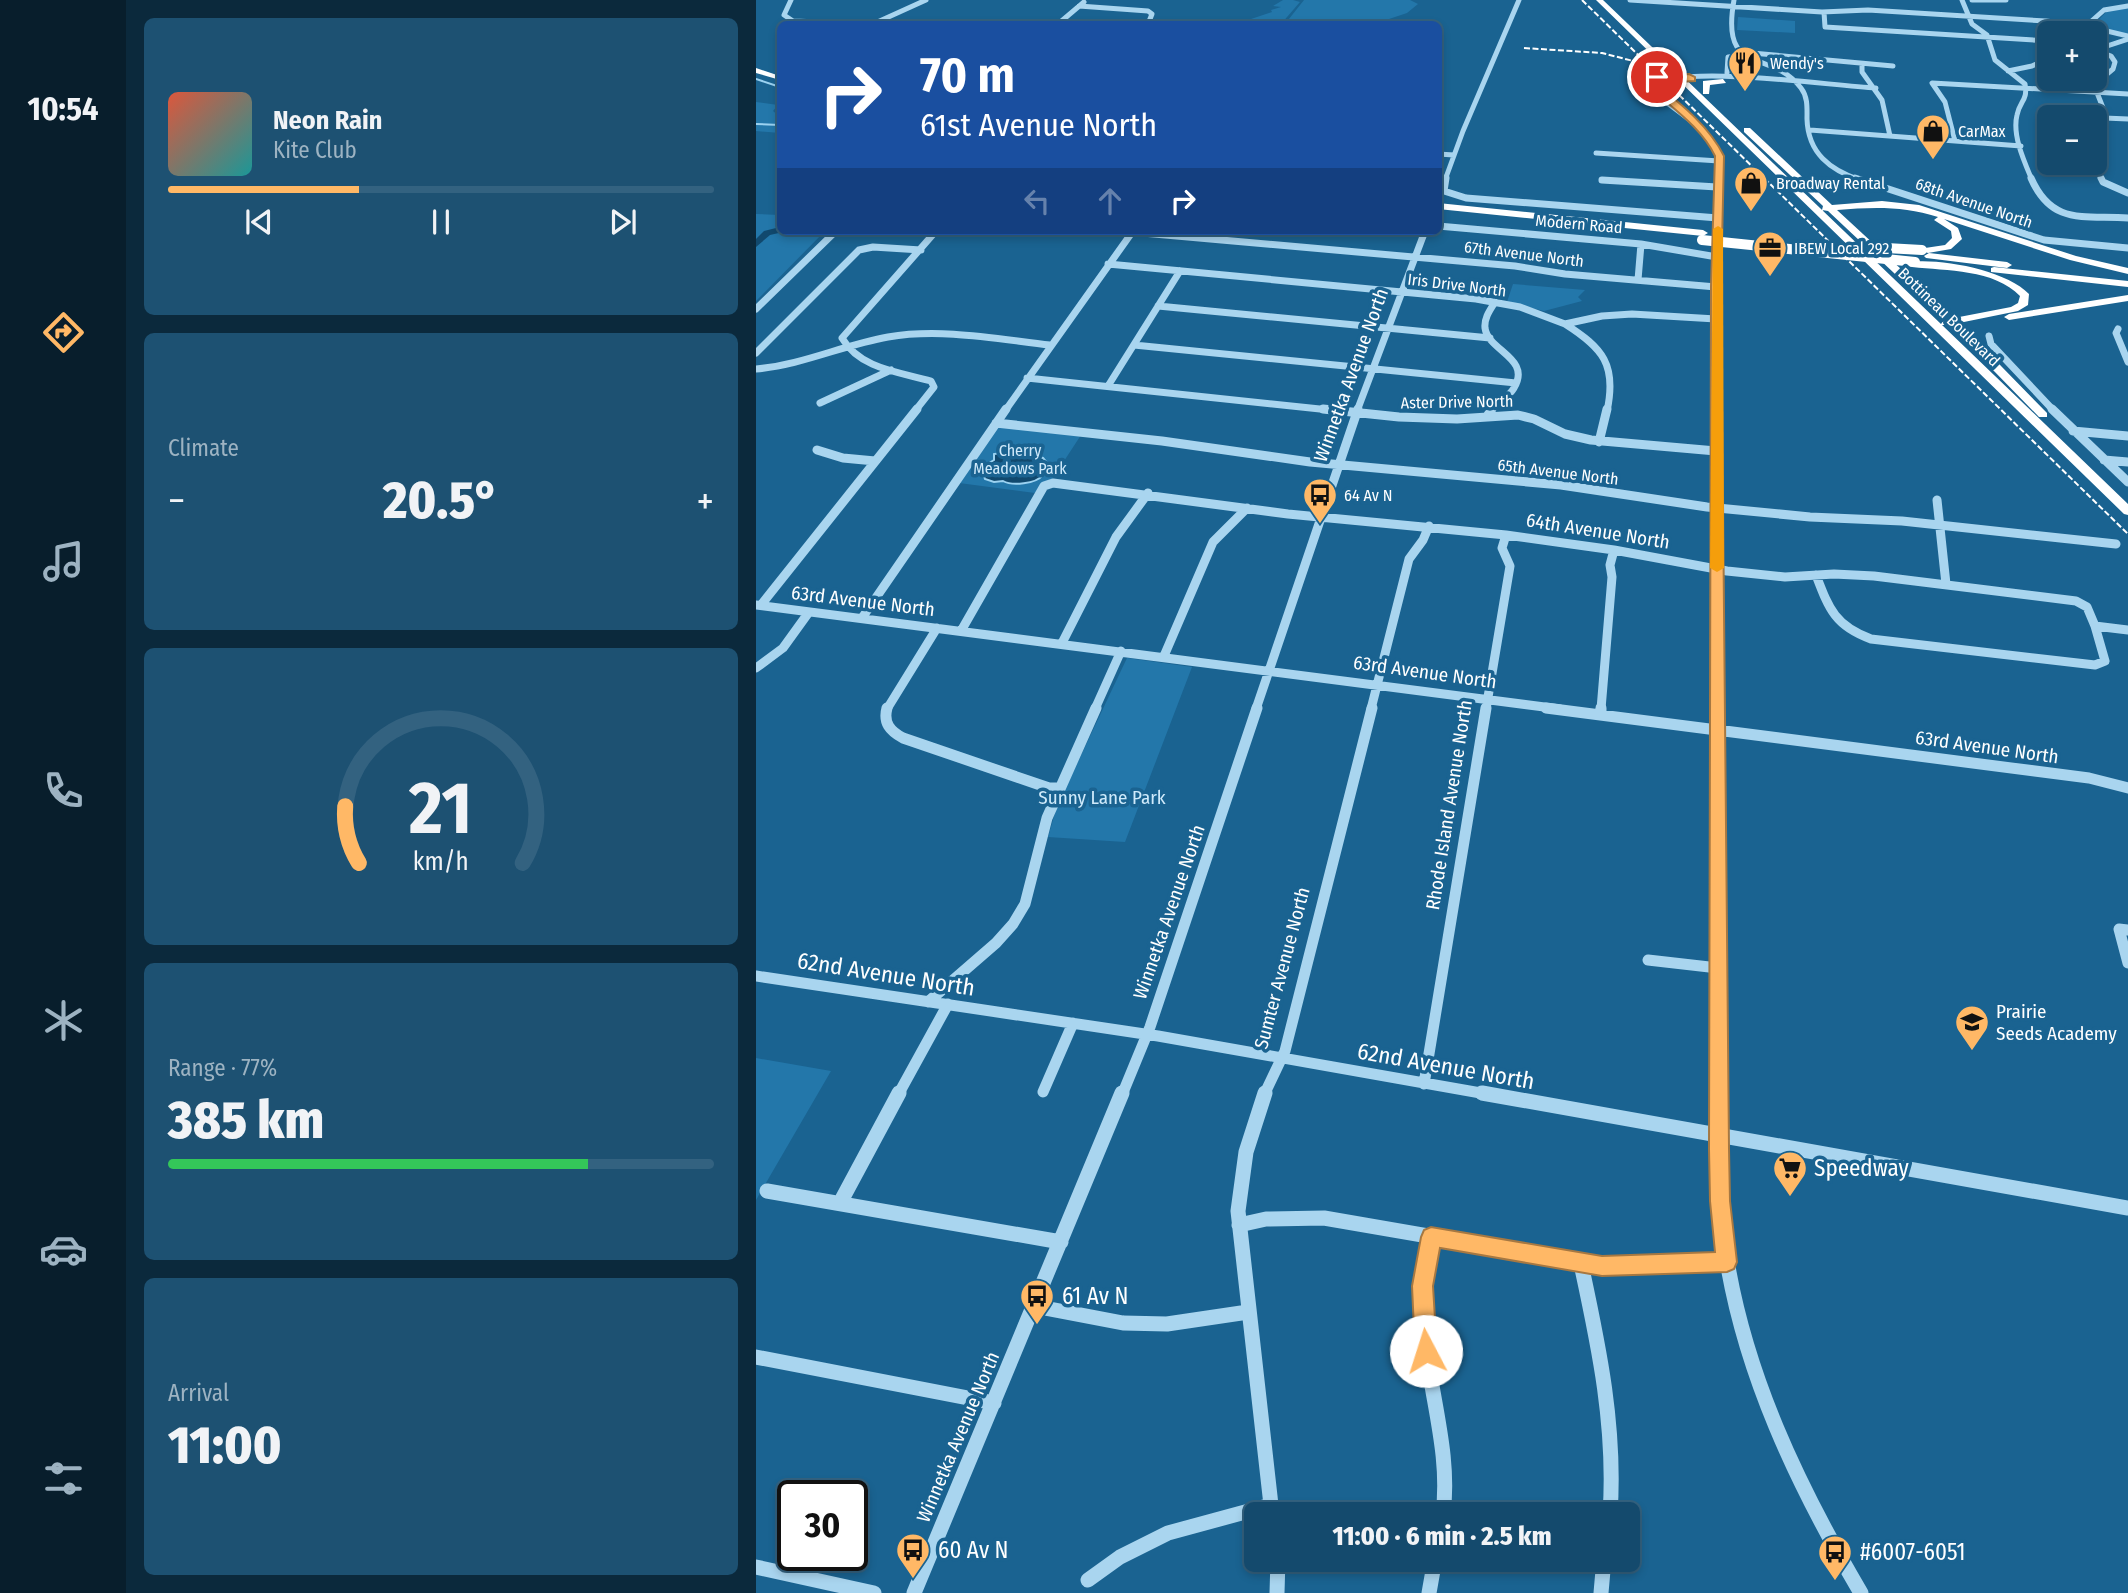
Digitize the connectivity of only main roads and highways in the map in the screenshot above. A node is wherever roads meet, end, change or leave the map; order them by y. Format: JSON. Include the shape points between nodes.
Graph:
{"nodes":[{"id":1,"x":1599,"y":0,"type":"edge"},
{"id":2,"x":1611,"y":0,"type":"edge"},
{"id":3,"x":756,"y":61,"type":"edge"},
{"id":4,"x":756,"y":71,"type":"edge"},
{"id":5,"x":777,"y":73,"type":"edge"},
{"id":6,"x":777,"y":74,"type":"edge"},
{"id":7,"x":1725,"y":77,"type":"road end"},
{"id":8,"x":1685,"y":78,"type":"junction"},
{"id":9,"x":1706,"y":92,"type":"junction"},
{"id":10,"x":1442,"y":206,"type":"edge"},
{"id":11,"x":1834,"y":211,"type":"junction"},
{"id":12,"x":1442,"y":212,"type":"edge"},
{"id":13,"x":1818,"y":213,"type":"junction"},
{"id":14,"x":1702,"y":236,"type":"junction"},
{"id":15,"x":1916,"y":258,"type":"junction"},
{"id":16,"x":2128,"y":271,"type":"edge"},
{"id":17,"x":2128,"y":277,"type":"edge"},
{"id":18,"x":2128,"y":284,"type":"edge"},
{"id":19,"x":2128,"y":300,"type":"edge"},
{"id":20,"x":1954,"y":325,"type":"junction"},
{"id":21,"x":1938,"y":327,"type":"junction"},
{"id":22,"x":2128,"y":497,"type":"edge"},
{"id":23,"x":2128,"y":510,"type":"edge"}],
"edges":[{"from":1,"to":8,"type":"highway","name":"Bottineau Boulevard"},
{"from":2,"to":8,"type":"highway","name":"Bottineau Boulevard"},
{"from":3,"to":5,"type":"highway"},
{"from":4,"to":6,"type":"highway"},
{"from":7,"to":9,"type":"highway","via":[[1706,83]]},
{"from":8,"to":9,"type":"highway","name":"Bottineau Boulevard"},
{"from":8,"to":13,"type":"highway","name":"Bottineau Boulevard"},
{"from":9,"to":11,"type":"highway","name":"Bottineau Boulevard"},
{"from":10,"to":14,"type":"highway"},
{"from":11,"to":13,"type":"highway"},
{"from":11,"to":15,"type":"highway","via":[[1913,213],[1946,223],[1958,235],[1948,247]]},
{"from":11,"to":16,"type":"highway","via":[[1885,204],[1926,210]]},
{"from":11,"to":20,"type":"highway","name":"Bottineau Boulevard"},
{"from":12,"to":14,"type":"highway"},
{"from":13,"to":21,"type":"highway","name":"Bottineau Boulevard"},
{"from":14,"to":15,"type":"highway","bridge":true},
{"from":14,"to":15,"type":"highway","bridge":true,"via":[[1783,248]]},
{"from":15,"to":17,"type":"highway"},
{"from":15,"to":18,"type":"highway"},
{"from":15,"to":20,"type":"highway","via":[[1998,277],[2017,286],[2025,296],[2023,305],[2014,309]]},
{"from":19,"to":20,"type":"highway"},
{"from":20,"to":21,"type":"highway"},
{"from":20,"to":22,"type":"highway","name":"Bottineau Boulevard"},
{"from":21,"to":23,"type":"highway","name":"Bottineau Boulevard"}]}
